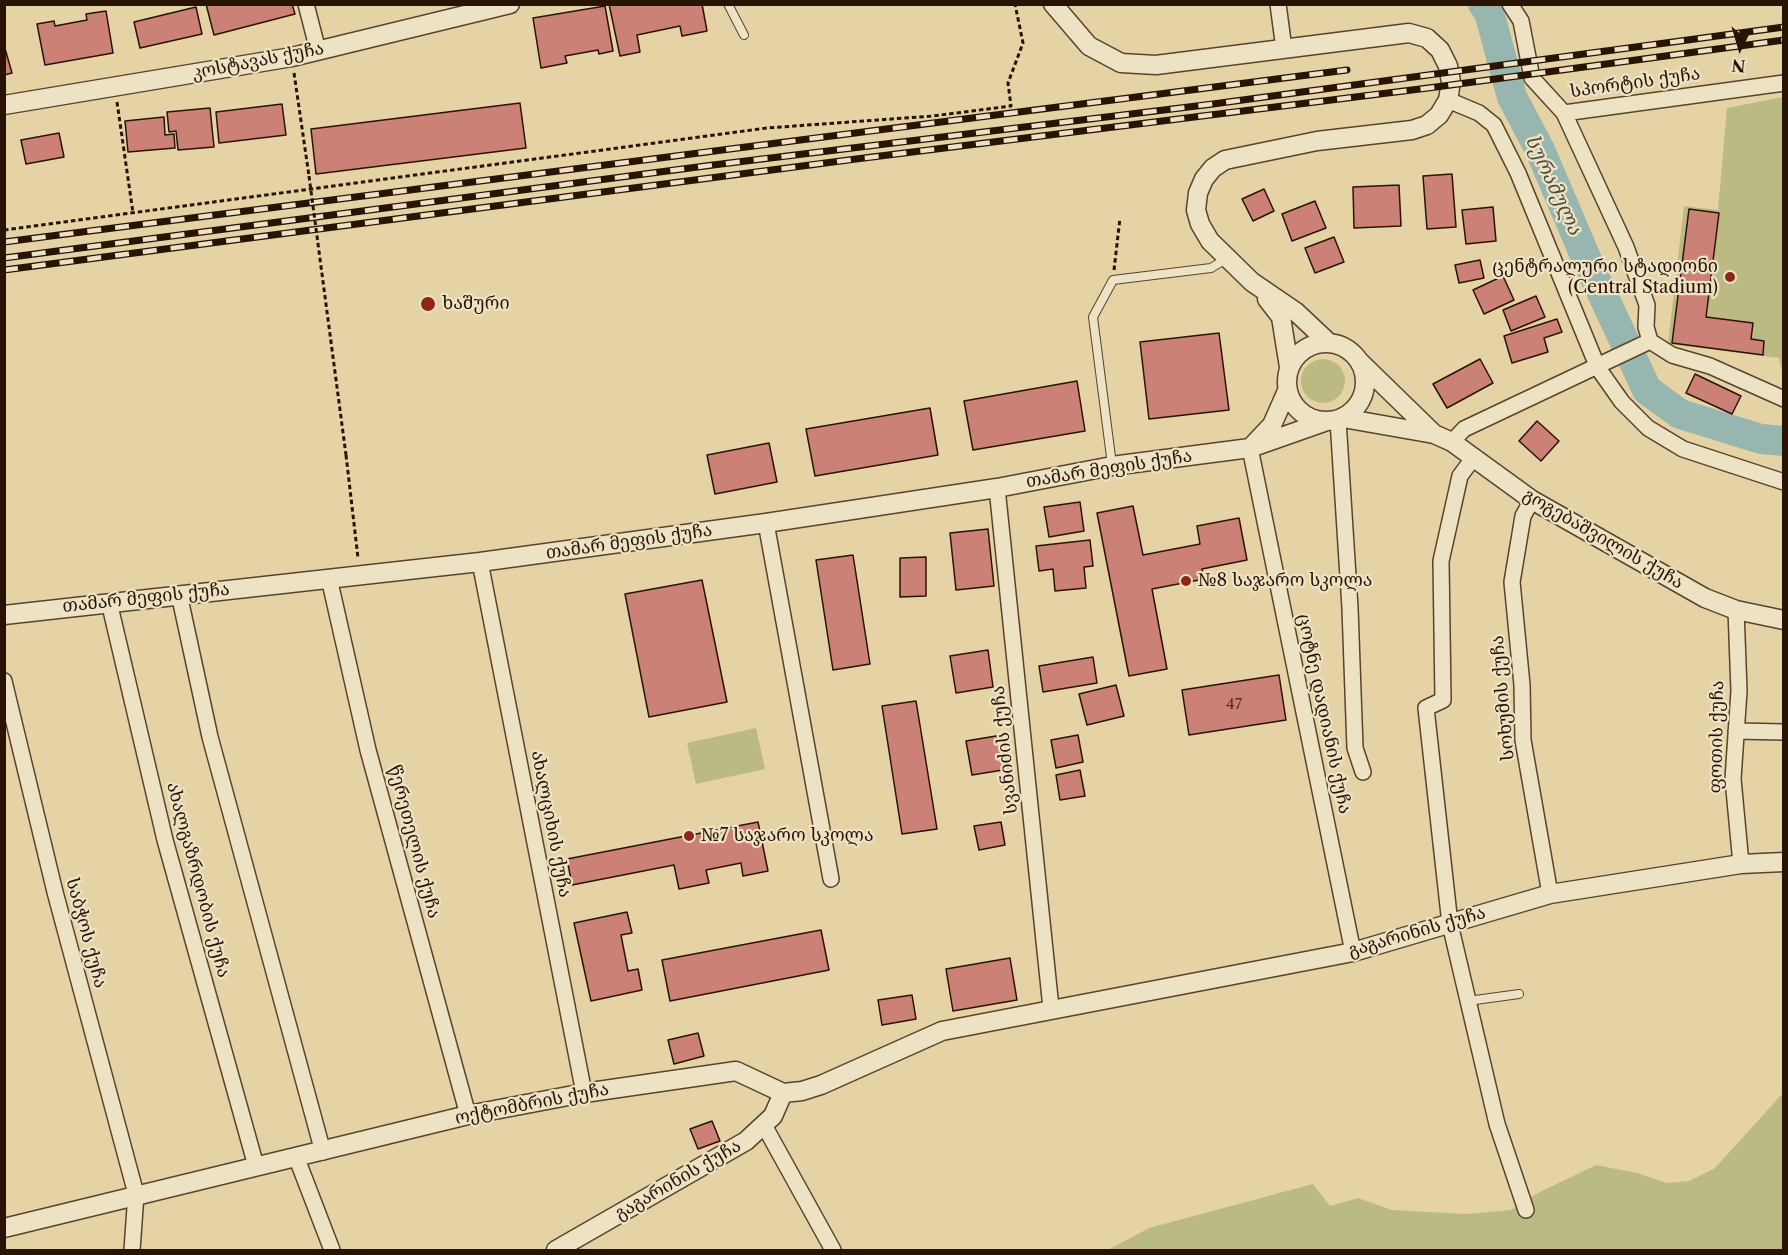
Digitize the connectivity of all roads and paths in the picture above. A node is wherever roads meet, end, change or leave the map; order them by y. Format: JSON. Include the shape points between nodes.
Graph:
{"nodes":[{"id":1,"x":306,"y":4,"type":"edge"},
{"id":2,"x":510,"y":4,"type":"edge"},
{"id":3,"x":728,"y":4,"type":"edge"},
{"id":4,"x":1014,"y":4,"type":"edge"},
{"id":5,"x":1053,"y":4,"type":"edge"},
{"id":6,"x":1278,"y":4,"type":"edge"},
{"id":7,"x":1518,"y":7,"type":"edge"},
{"id":8,"x":744,"y":35,"type":"dead end"},
{"id":9,"x":1284,"y":49,"type":"junction"},
{"id":10,"x":318,"y":51,"type":"junction"},
{"id":11,"x":292,"y":57,"type":"junction"},
{"id":12,"x":1784,"y":83,"type":"edge"},
{"id":13,"x":115,"y":87,"type":"junction"},
{"id":14,"x":1448,"y":100,"type":"junction"},
{"id":15,"x":4,"y":105,"type":"edge"},
{"id":16,"x":1564,"y":113,"type":"junction"},
{"id":17,"x":133,"y":213,"type":"junction"},
{"id":18,"x":1120,"y":218,"type":"dead end"},
{"id":19,"x":4,"y":230,"type":"edge"},
{"id":20,"x":1226,"y":259,"type":"junction"},
{"id":21,"x":1113,"y":280,"type":"junction"},
{"id":22,"x":1252,"y":282,"type":"junction"},
{"id":23,"x":1646,"y":342,"type":"junction"},
{"id":24,"x":1329,"y":343,"type":"junction"},
{"id":25,"x":1359,"y":361,"type":"junction"},
{"id":26,"x":1600,"y":366,"type":"junction"},
{"id":27,"x":1289,"y":367,"type":"junction"},
{"id":28,"x":1287,"y":391,"type":"junction"},
{"id":29,"x":1784,"y":399,"type":"edge"},
{"id":30,"x":1335,"y":420,"type":"junction"},
{"id":31,"x":1434,"y":434,"type":"junction"},
{"id":32,"x":1452,"y":442,"type":"junction"},
{"id":33,"x":1250,"y":448,"type":"junction"},
{"id":34,"x":1474,"y":457,"type":"junction"},
{"id":35,"x":1112,"y":466,"type":"junction"},
{"id":36,"x":1784,"y":482,"type":"edge"},
{"id":37,"x":997,"y":488,"type":"junction"},
{"id":38,"x":1532,"y":500,"type":"junction"},
{"id":39,"x":766,"y":523,"type":"junction"},
{"id":40,"x":480,"y":562,"type":"junction"},
{"id":41,"x":360,"y":575,"type":"junction"},
{"id":42,"x":329,"y":578,"type":"junction"},
{"id":43,"x":179,"y":594,"type":"junction"},
{"id":44,"x":110,"y":602,"type":"junction"},
{"id":45,"x":1736,"y":610,"type":"junction"},
{"id":46,"x":4,"y":615,"type":"edge"},
{"id":47,"x":1784,"y":620,"type":"edge"},
{"id":48,"x":4,"y":681,"type":"edge"},
{"id":49,"x":1736,"y":731,"type":"junction"},
{"id":50,"x":1784,"y":732,"type":"edge"},
{"id":51,"x":1363,"y":772,"type":"dead end"},
{"id":52,"x":1784,"y":862,"type":"edge"},
{"id":53,"x":1741,"y":864,"type":"junction"},
{"id":54,"x":831,"y":879,"type":"dead end"},
{"id":55,"x":1550,"y":894,"type":"junction"},
{"id":56,"x":1450,"y":924,"type":"junction"},
{"id":57,"x":1353,"y":952,"type":"junction"},
{"id":58,"x":1519,"y":994,"type":"dead end"},
{"id":59,"x":1468,"y":1001,"type":"junction"},
{"id":60,"x":1051,"y":1008,"type":"junction"},
{"id":61,"x":584,"y":1093,"type":"junction"},
{"id":62,"x":783,"y":1093,"type":"junction"},
{"id":63,"x":468,"y":1115,"type":"junction"},
{"id":64,"x":765,"y":1127,"type":"junction"},
{"id":65,"x":323,"y":1152,"type":"junction"},
{"id":66,"x":297,"y":1159,"type":"junction"},
{"id":67,"x":256,"y":1166,"type":"junction"},
{"id":68,"x":136,"y":1194,"type":"junction"},
{"id":69,"x":1526,"y":1210,"type":"dead end"},
{"id":70,"x":4,"y":1228,"type":"edge"},
{"id":71,"x":132,"y":1251,"type":"edge"},
{"id":72,"x":332,"y":1251,"type":"edge"},
{"id":73,"x":556,"y":1251,"type":"edge"},
{"id":74,"x":833,"y":1251,"type":"edge"}],
"edges":[{"from":1,"to":10,"type":"street"},
{"from":2,"to":10,"type":"street","name":"კოსტავას ქუჩა"},
{"from":3,"to":8,"type":"lane"},
{"from":4,"to":17,"type":"path","via":[[1023,43],[1008,83],[1011,106],[767,128]]},
{"from":5,"to":9,"type":"street","via":[[1089,46],[1120,63],[1156,65]]},
{"from":6,"to":9,"type":"street"},
{"from":7,"to":16,"type":"street","via":[[1532,78]]},
{"from":9,"to":14,"type":"street","via":[[1409,33],[1427,38],[1440,50],[1448,66]]},
{"from":10,"to":11,"type":"street","name":"კოსტავას ქუჩა"},
{"from":11,"to":13,"type":"street","name":"კოსტავას ქუჩა"},
{"from":11,"to":41,"type":"path","bridge":true},
{"from":12,"to":16,"type":"street","name":"სპორტის ქუჩა"},
{"from":13,"to":15,"type":"street","name":"კოსტავას ქუჩა"},
{"from":13,"to":17,"type":"path"},
{"from":14,"to":20,"type":"street","via":[[1427,125],[1412,130],[1317,141],[1225,160],[1213,168],[1198,193],[1196,210],[1200,224]]},
{"from":14,"to":26,"type":"street","via":[[1479,113],[1494,125]]},
{"from":16,"to":23,"type":"street","via":[[1626,247],[1647,305]]},
{"from":17,"to":19,"type":"path"},
{"from":18,"to":21,"type":"path"},
{"from":20,"to":21,"type":"lane","via":[[1211,268]]},
{"from":20,"to":22,"type":"street"},
{"from":21,"to":35,"type":"lane","via":[[1093,316]]},
{"from":22,"to":24,"type":"street","via":[[1296,312]]},
{"from":22,"to":27,"type":"street","via":[[1281,317]]},
{"from":23,"to":26,"type":"street"},
{"from":23,"to":29,"type":"street"},
{"from":24,"to":25,"type":"street","via":[[1346,349]]},
{"from":24,"to":27,"type":"street","via":[[1305,348]]},
{"from":25,"to":30,"type":"street","via":[[1365,387],[1354,410]]},
{"from":25,"to":31,"type":"street","name":"გოგებაშვილის ქუჩა"},
{"from":26,"to":32,"type":"street","via":[[1464,429]]},
{"from":26,"to":36,"type":"street","via":[[1622,402],[1648,428],[1683,449]]},
{"from":27,"to":28,"type":"street"},
{"from":28,"to":30,"type":"street","via":[[1300,412],[1311,419]]},
{"from":28,"to":33,"type":"street","via":[[1272,425]]},
{"from":30,"to":31,"type":"street","name":"გოგებაშვილის ქუჩა"},
{"from":30,"to":33,"type":"street","name":"თამარ მეფის ქუჩა"},
{"from":30,"to":51,"type":"street","via":[[1350,609],[1354,748]]},
{"from":31,"to":32,"type":"street","name":"გოგებაშვილის ქუჩა"},
{"from":32,"to":34,"type":"street","name":"გოგებაშვილის ქუჩა"},
{"from":33,"to":35,"type":"street","name":"თამარ მეფის ქუჩა"},
{"from":33,"to":57,"type":"street","name":"ცოტნე დადიანის ქუჩა"},
{"from":34,"to":38,"type":"street","name":"გოგებაშვილის ქუჩა"},
{"from":34,"to":56,"type":"street","via":[[1460,476],[1441,561],[1443,700],[1426,708]]},
{"from":35,"to":37,"type":"street","name":"თამარ მეფის ქუჩა"},
{"from":37,"to":39,"type":"street","name":"თამარ მეფის ქუჩა"},
{"from":37,"to":60,"type":"street","name":"სვანიძის ქუჩა"},
{"from":38,"to":45,"type":"street","name":"გოგებაშვილის ქუჩა","via":[[1705,598]]},
{"from":38,"to":55,"type":"street","name":"სოხუმის ქუჩა","via":[[1523,516],[1512,582],[1523,740]]},
{"from":39,"to":40,"type":"street","name":"თამარ მეფის ქუჩა"},
{"from":39,"to":54,"type":"street"},
{"from":40,"to":41,"type":"street","name":"თამარ მეფის ქუჩა"},
{"from":40,"to":61,"type":"street","name":"ახალციხის ქუჩა"},
{"from":41,"to":42,"type":"street","name":"თამარ მეფის ქუჩა"},
{"from":42,"to":43,"type":"street","name":"თამარ მეფის ქუჩა"},
{"from":42,"to":63,"type":"street","name":"წერეთელის ქუჩა","via":[[368,750]]},
{"from":43,"to":44,"type":"street","name":"თამარ მეფის ქუჩა"},
{"from":43,"to":65,"type":"street","via":[[210,737]]},
{"from":44,"to":46,"type":"street","name":"თამარ მეფის ქუჩა"},
{"from":44,"to":67,"type":"street","name":"ახალგაზრდობის ქუჩა","via":[[165,840]]},
{"from":45,"to":47,"type":"street","name":"გოგებაშვილის ქუჩა"},
{"from":45,"to":49,"type":"street","name":"ფოთის ქუჩა"},
{"from":48,"to":68,"type":"street","name":"საბჭოს ქუჩა","via":[[55,892]]},
{"from":49,"to":50,"type":"street"},
{"from":49,"to":53,"type":"street","name":"ფოთის ქუჩა","via":[[1733,779]]},
{"from":52,"to":53,"type":"street","name":"გაგარინის ქუჩა"},
{"from":53,"to":55,"type":"street","name":"გაგარინის ქუჩა"},
{"from":55,"to":56,"type":"street","name":"გაგარინის ქუჩა"},
{"from":56,"to":57,"type":"street","name":"გაგარინის ქუჩა"},
{"from":56,"to":59,"type":"street"},
{"from":57,"to":60,"type":"street","name":"გაგარინის ქუჩა"},
{"from":58,"to":59,"type":"lane"},
{"from":59,"to":69,"type":"street","via":[[1497,1124]]},
{"from":60,"to":62,"type":"street","via":[[942,1031],[821,1085]]},
{"from":61,"to":62,"type":"street","name":"ოქტომბრის ქუჩა","via":[[736,1071]]},
{"from":61,"to":63,"type":"street","name":"ოქტომბრის ქუჩა"},
{"from":62,"to":64,"type":"street","name":"გაგარინის ქუჩა"},
{"from":63,"to":65,"type":"street","name":"ოქტომბრის ქუჩა"},
{"from":64,"to":73,"type":"street","name":"გაგარინის ქუჩა"},
{"from":64,"to":74,"type":"street"},
{"from":65,"to":66,"type":"street","name":"ოქტომბრის ქუჩა"},
{"from":66,"to":67,"type":"street","name":"ოქტომბრის ქუჩა"},
{"from":66,"to":72,"type":"street"},
{"from":67,"to":68,"type":"street","name":"ოქტომბრის ქუჩა"},
{"from":68,"to":70,"type":"street","name":"ოქტომბრის ქუჩა"},
{"from":68,"to":71,"type":"street","name":"საბჭოს ქუჩა"}]}
